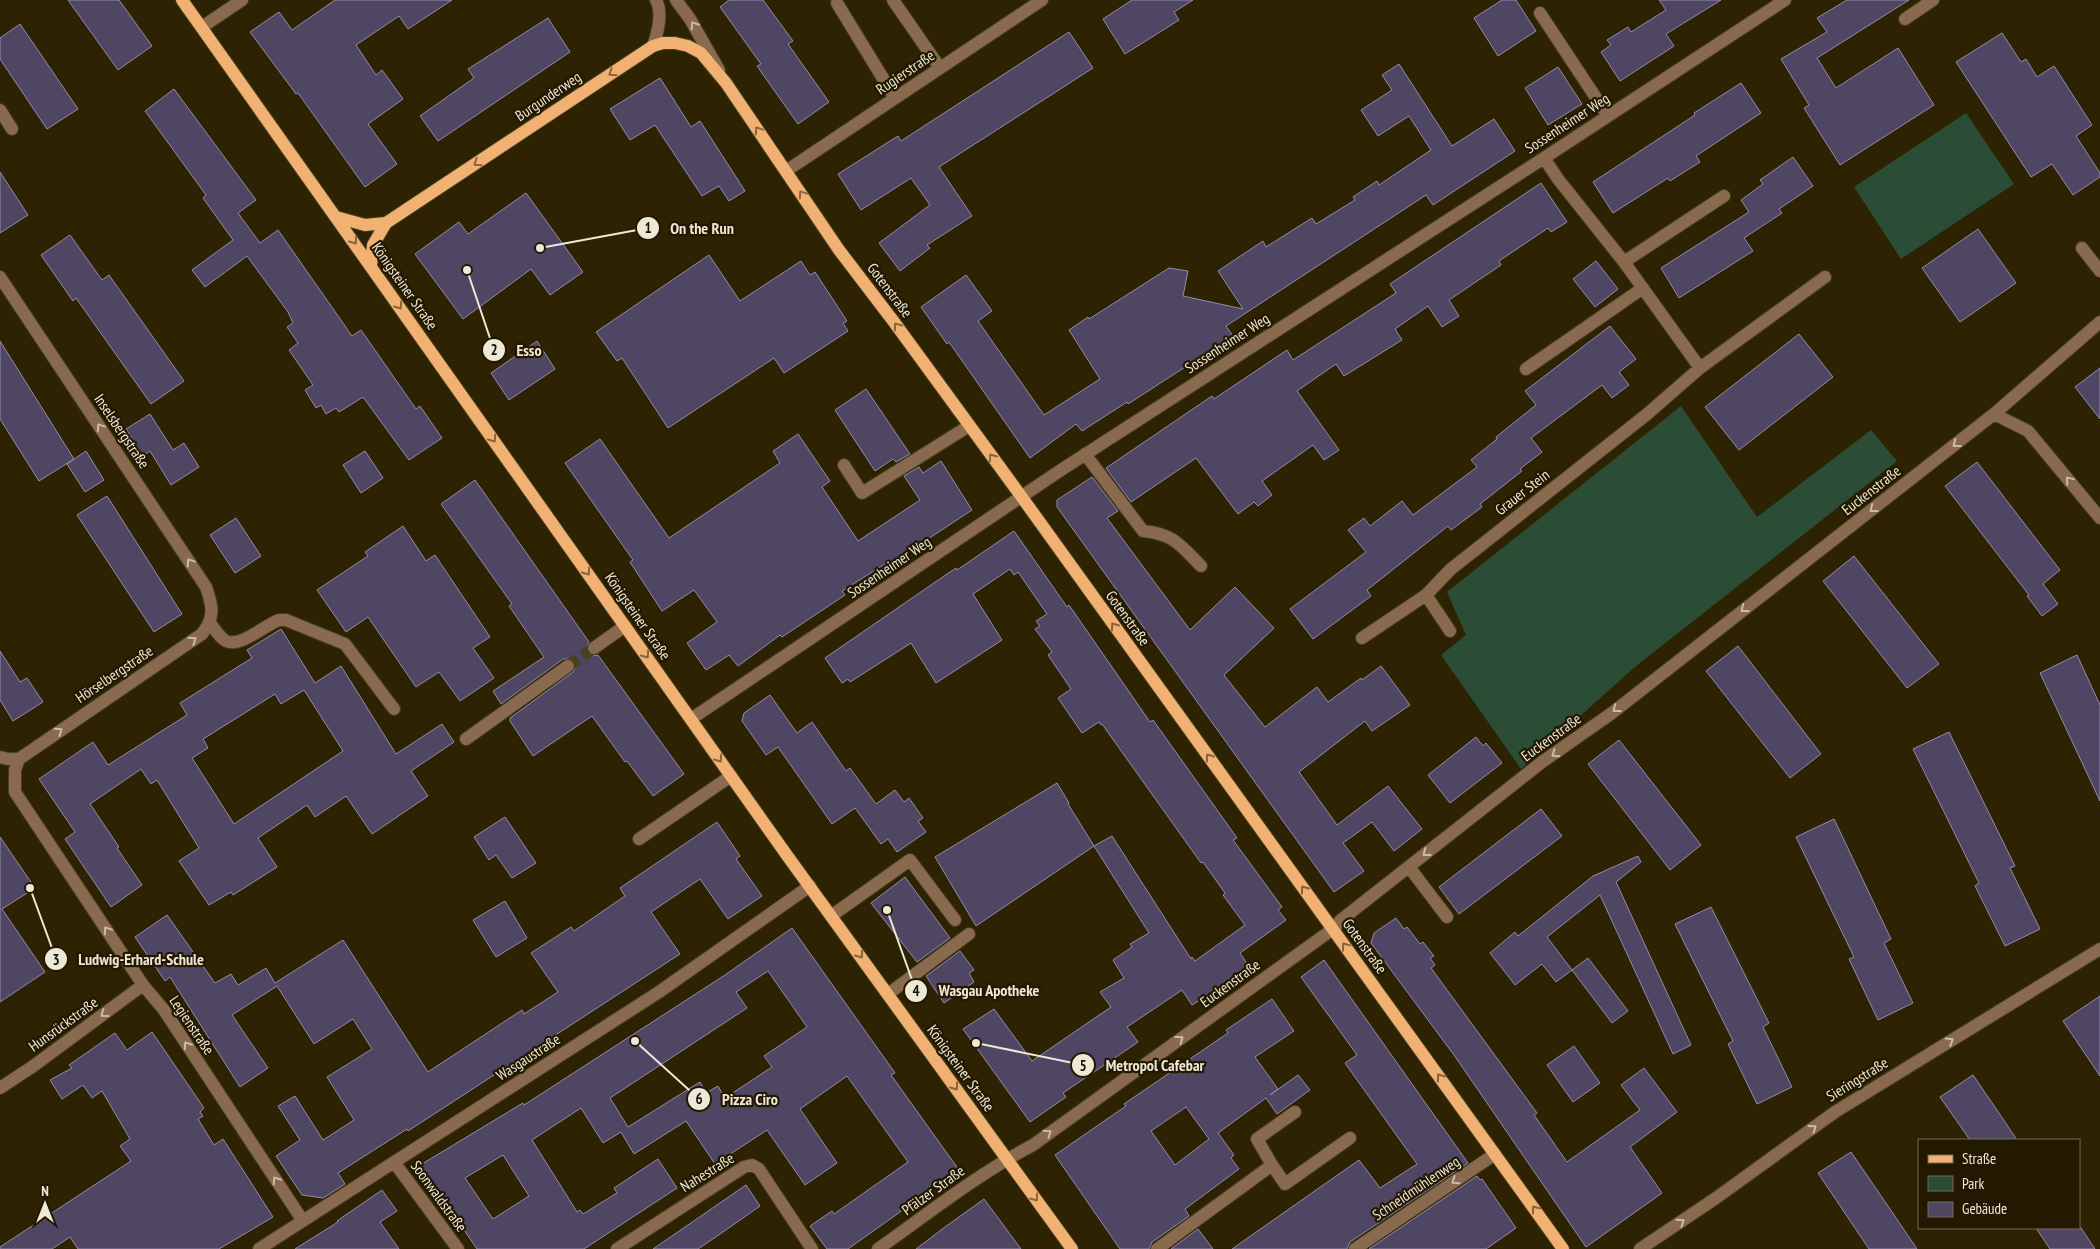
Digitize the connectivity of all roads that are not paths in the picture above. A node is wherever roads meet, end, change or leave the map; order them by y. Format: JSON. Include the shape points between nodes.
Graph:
{"nodes":[{"id":1,"x":182,"y":0,"type":"edge"},
{"id":2,"x":242,"y":0,"type":"edge"},
{"id":3,"x":656,"y":0,"type":"edge"},
{"id":4,"x":676,"y":0,"type":"edge"},
{"id":5,"x":893,"y":0,"type":"edge"},
{"id":6,"x":1042,"y":0,"type":"edge"},
{"id":7,"x":1933,"y":0,"type":"edge"},
{"id":8,"x":837,"y":2,"type":"dead end"},
{"id":9,"x":1778,"y":2,"type":"edge"},
{"id":10,"x":1540,"y":12,"type":"dead end"},
{"id":11,"x":1905,"y":19,"type":"dead end"},
{"id":12,"x":202,"y":27,"type":"junction"},
{"id":13,"x":653,"y":46,"type":"junction"},
{"id":14,"x":940,"y":68,"type":"junction"},
{"id":15,"x":726,"y":83,"type":"junction"},
{"id":16,"x":896,"y":98,"type":"junction"},
{"id":17,"x":0,"y":110,"type":"edge"},
{"id":18,"x":1608,"y":116,"type":"junction"},
{"id":19,"x":12,"y":129,"type":"dead end"},
{"id":20,"x":1544,"y":158,"type":"junction"},
{"id":21,"x":786,"y":171,"type":"junction"},
{"id":22,"x":1724,"y":196,"type":"dead end"},
{"id":23,"x":336,"y":217,"type":"junction"},
{"id":24,"x":386,"y":223,"type":"junction"},
{"id":25,"x":2082,"y":248,"type":"dead end"},
{"id":26,"x":1624,"y":262,"type":"junction"},
{"id":27,"x":371,"y":266,"type":"junction"},
{"id":28,"x":2100,"y":271,"type":"edge"},
{"id":29,"x":0,"y":277,"type":"edge"},
{"id":30,"x":1825,"y":277,"type":"dead end"},
{"id":31,"x":1643,"y":288,"type":"junction"},
{"id":32,"x":2100,"y":322,"type":"edge"},
{"id":33,"x":1700,"y":368,"type":"junction"},
{"id":34,"x":1526,"y":369,"type":"dead end"},
{"id":35,"x":1994,"y":414,"type":"junction"},
{"id":36,"x":969,"y":426,"type":"junction"},
{"id":37,"x":1085,"y":454,"type":"junction"},
{"id":38,"x":844,"y":464,"type":"dead end"},
{"id":39,"x":1021,"y":496,"type":"junction"},
{"id":40,"x":2100,"y":518,"type":"edge"},
{"id":41,"x":1201,"y":566,"type":"dead end"},
{"id":42,"x":1426,"y":595,"type":"junction"},
{"id":43,"x":210,"y":623,"type":"junction"},
{"id":44,"x":625,"y":626,"type":"junction"},
{"id":45,"x":1450,"y":631,"type":"dead end"},
{"id":46,"x":1362,"y":638,"type":"dead end"},
{"id":47,"x":594,"y":648,"type":"tunnel mouth"},
{"id":48,"x":568,"y":666,"type":"tunnel mouth"},
{"id":49,"x":394,"y":709,"type":"dead end"},
{"id":50,"x":691,"y":719,"type":"junction"},
{"id":51,"x":466,"y":739,"type":"dead end"},
{"id":52,"x":0,"y":757,"type":"edge"},
{"id":53,"x":18,"y":759,"type":"junction"},
{"id":54,"x":731,"y":776,"type":"junction"},
{"id":55,"x":639,"y":839,"type":"dead end"},
{"id":56,"x":1408,"y":867,"type":"junction"},
{"id":57,"x":810,"y":886,"type":"junction"},
{"id":58,"x":831,"y":916,"type":"junction"},
{"id":59,"x":1447,"y":917,"type":"dead end"},
{"id":60,"x":955,"y":920,"type":"dead end"},
{"id":61,"x":1333,"y":929,"type":"junction"},
{"id":62,"x":969,"y":934,"type":"dead end"},
{"id":63,"x":2100,"y":949,"type":"edge"},
{"id":64,"x":143,"y":985,"type":"junction"},
{"id":65,"x":888,"y":994,"type":"junction"},
{"id":66,"x":0,"y":1088,"type":"edge"},
{"id":67,"x":1296,"y":1112,"type":"dead end"},
{"id":68,"x":1350,"y":1138,"type":"dead end"},
{"id":69,"x":1495,"y":1154,"type":"junction"},
{"id":70,"x":1006,"y":1158,"type":"junction"},
{"id":71,"x":394,"y":1162,"type":"junction"},
{"id":72,"x":1272,"y":1165,"type":"junction"},
{"id":73,"x":303,"y":1221,"type":"junction"},
{"id":74,"x":259,"y":1249,"type":"edge"},
{"id":75,"x":458,"y":1249,"type":"edge"},
{"id":76,"x":617,"y":1249,"type":"edge"},
{"id":77,"x":812,"y":1249,"type":"edge"},
{"id":78,"x":878,"y":1249,"type":"edge"},
{"id":79,"x":1072,"y":1249,"type":"edge"},
{"id":80,"x":1158,"y":1249,"type":"edge"},
{"id":81,"x":1355,"y":1249,"type":"edge"},
{"id":82,"x":1564,"y":1249,"type":"edge"},
{"id":83,"x":1640,"y":1249,"type":"edge"}],
"edges":[{"from":1,"to":12,"type":"main road","name":"Königsteiner Straße"},
{"from":2,"to":12,"type":"street"},
{"from":3,"to":13,"type":"street","via":[[659,12]]},
{"from":15,"to":4,"type":"street","name":"Gotenstraße","one_way":true,"via":[[696,28]]},
{"from":5,"to":14,"type":"street"},
{"from":6,"to":14,"type":"street","name":"Rugierstraße"},
{"from":7,"to":11,"type":"street"},
{"from":8,"to":16,"type":"street"},
{"from":9,"to":18,"type":"street","name":"Sossenheimer Weg"},
{"from":10,"to":18,"type":"street"},
{"from":12,"to":23,"type":"main road","name":"Königsteiner Straße"},
{"from":13,"to":15,"type":"main road","name":"Burgunderweg","via":[[674,43],[688,46],[701,53]]},
{"from":13,"to":24,"type":"main road","name":"Burgunderweg","one_way":true},
{"from":14,"to":16,"type":"street","name":"Rugierstraße"},
{"from":21,"to":15,"type":"main road","name":"Gotenstraße","one_way":true},
{"from":16,"to":21,"type":"street","name":"Rugierstraße"},
{"from":17,"to":19,"type":"street"},
{"from":18,"to":20,"type":"street","name":"Sossenheimer Weg"},
{"from":20,"to":26,"type":"street"},
{"from":20,"to":37,"type":"street","name":"Sossenheimer Weg"},
{"from":36,"to":21,"type":"main road","name":"Gotenstraße","one_way":true,"via":[[839,250]]},
{"from":22,"to":26,"type":"street"},
{"from":23,"to":24,"type":"main road","via":[[365,225]]},
{"from":23,"to":27,"type":"main road","name":"Königsteiner Straße","one_way":true},
{"from":24,"to":27,"type":"main road","via":[[374,245]]},
{"from":25,"to":28,"type":"street"},
{"from":26,"to":31,"type":"street"},
{"from":27,"to":44,"type":"main road","name":"Königsteiner Straße","one_way":true},
{"from":43,"to":29,"type":"street","name":"Inselsbergstraße","one_way":true,"via":[[212,605],[206,587]]},
{"from":30,"to":33,"type":"street","name":"Grauer Stein"},
{"from":31,"to":33,"type":"street"},
{"from":31,"to":34,"type":"street"},
{"from":32,"to":35,"type":"street","name":"Euckenstraße"},
{"from":33,"to":42,"type":"street","name":"Grauer Stein","via":[[1646,415],[1451,569]]},
{"from":40,"to":35,"type":"street","one_way":true,"via":[[2028,431]]},
{"from":35,"to":56,"type":"street","name":"Euckenstraße","one_way":true},
{"from":36,"to":38,"type":"street","via":[[862,493]]},
{"from":39,"to":36,"type":"main road","name":"Gotenstraße","one_way":true},
{"from":37,"to":39,"type":"street","name":"Sossenheimer Weg"},
{"from":37,"to":41,"type":"street","via":[[1143,531],[1156,532],[1174,540]]},
{"from":39,"to":50,"type":"street","name":"Sossenheimer Weg"},
{"from":61,"to":39,"type":"main road","name":"Gotenstraße","one_way":true},
{"from":42,"to":45,"type":"street"},
{"from":42,"to":46,"type":"street","name":"Grauer Stein"},
{"from":43,"to":49,"type":"street","via":[[222,638],[232,643],[240,642],[279,620],[339,641],[350,649]]},
{"from":53,"to":43,"type":"street","name":"Hörselbergstraße","one_way":true,"via":[[202,634]]},
{"from":44,"to":47,"type":"street"},
{"from":44,"to":50,"type":"main road","name":"Königsteiner Straße","one_way":true},
{"from":48,"to":51,"type":"street"},
{"from":50,"to":54,"type":"main road","name":"Königsteiner Straße","one_way":true},
{"from":52,"to":53,"type":"street"},
{"from":64,"to":53,"type":"street","name":"Legienstraße","one_way":true,"via":[[14,792]]},
{"from":54,"to":55,"type":"street"},
{"from":54,"to":57,"type":"main road","name":"Königsteiner Straße"},
{"from":56,"to":59,"type":"street"},
{"from":56,"to":61,"type":"street","name":"Euckenstraße"},
{"from":57,"to":58,"type":"main road","name":"Königsteiner Straße"},
{"from":57,"to":71,"type":"street","name":"Wasgaustraße","via":[[659,992]]},
{"from":58,"to":60,"type":"street","via":[[910,860]]},
{"from":58,"to":65,"type":"main road","name":"Königsteiner Straße","one_way":true},
{"from":69,"to":61,"type":"main road","name":"Gotenstraße","one_way":true},
{"from":70,"to":61,"type":"street","name":"Euckenstraße","one_way":true,"via":[[1032,1145]]},
{"from":62,"to":65,"type":"street"},
{"from":83,"to":63,"type":"street","name":"Sieringstraße","one_way":true,"via":[[1835,1112]]},
{"from":64,"to":66,"type":"street","name":"Hunsrückstraße","one_way":true},
{"from":73,"to":64,"type":"street","name":"Legienstraße","one_way":true,"via":[[164,1010]]},
{"from":65,"to":70,"type":"main road","name":"Königsteiner Straße","one_way":true},
{"from":67,"to":72,"type":"street","via":[[1257,1139]]},
{"from":68,"to":72,"type":"street","via":[[1285,1184]]},
{"from":69,"to":81,"type":"street","name":"Schneidmühlenweg","one_way":true},
{"from":82,"to":69,"type":"main road","name":"Gotenstraße","one_way":true},
{"from":70,"to":78,"type":"street","name":"Pfälzer Straße"},
{"from":70,"to":79,"type":"main road","name":"Königsteiner Straße","one_way":true},
{"from":71,"to":73,"type":"street","name":"Wasgaustraße"},
{"from":71,"to":75,"type":"street","name":"Soonwaldstraße"},
{"from":72,"to":80,"type":"street"},
{"from":73,"to":74,"type":"street","name":"Wasgaustraße"},
{"from":76,"to":77,"type":"street","name":"Nahestraße","via":[[744,1167],[752,1165],[759,1169]]}]}
